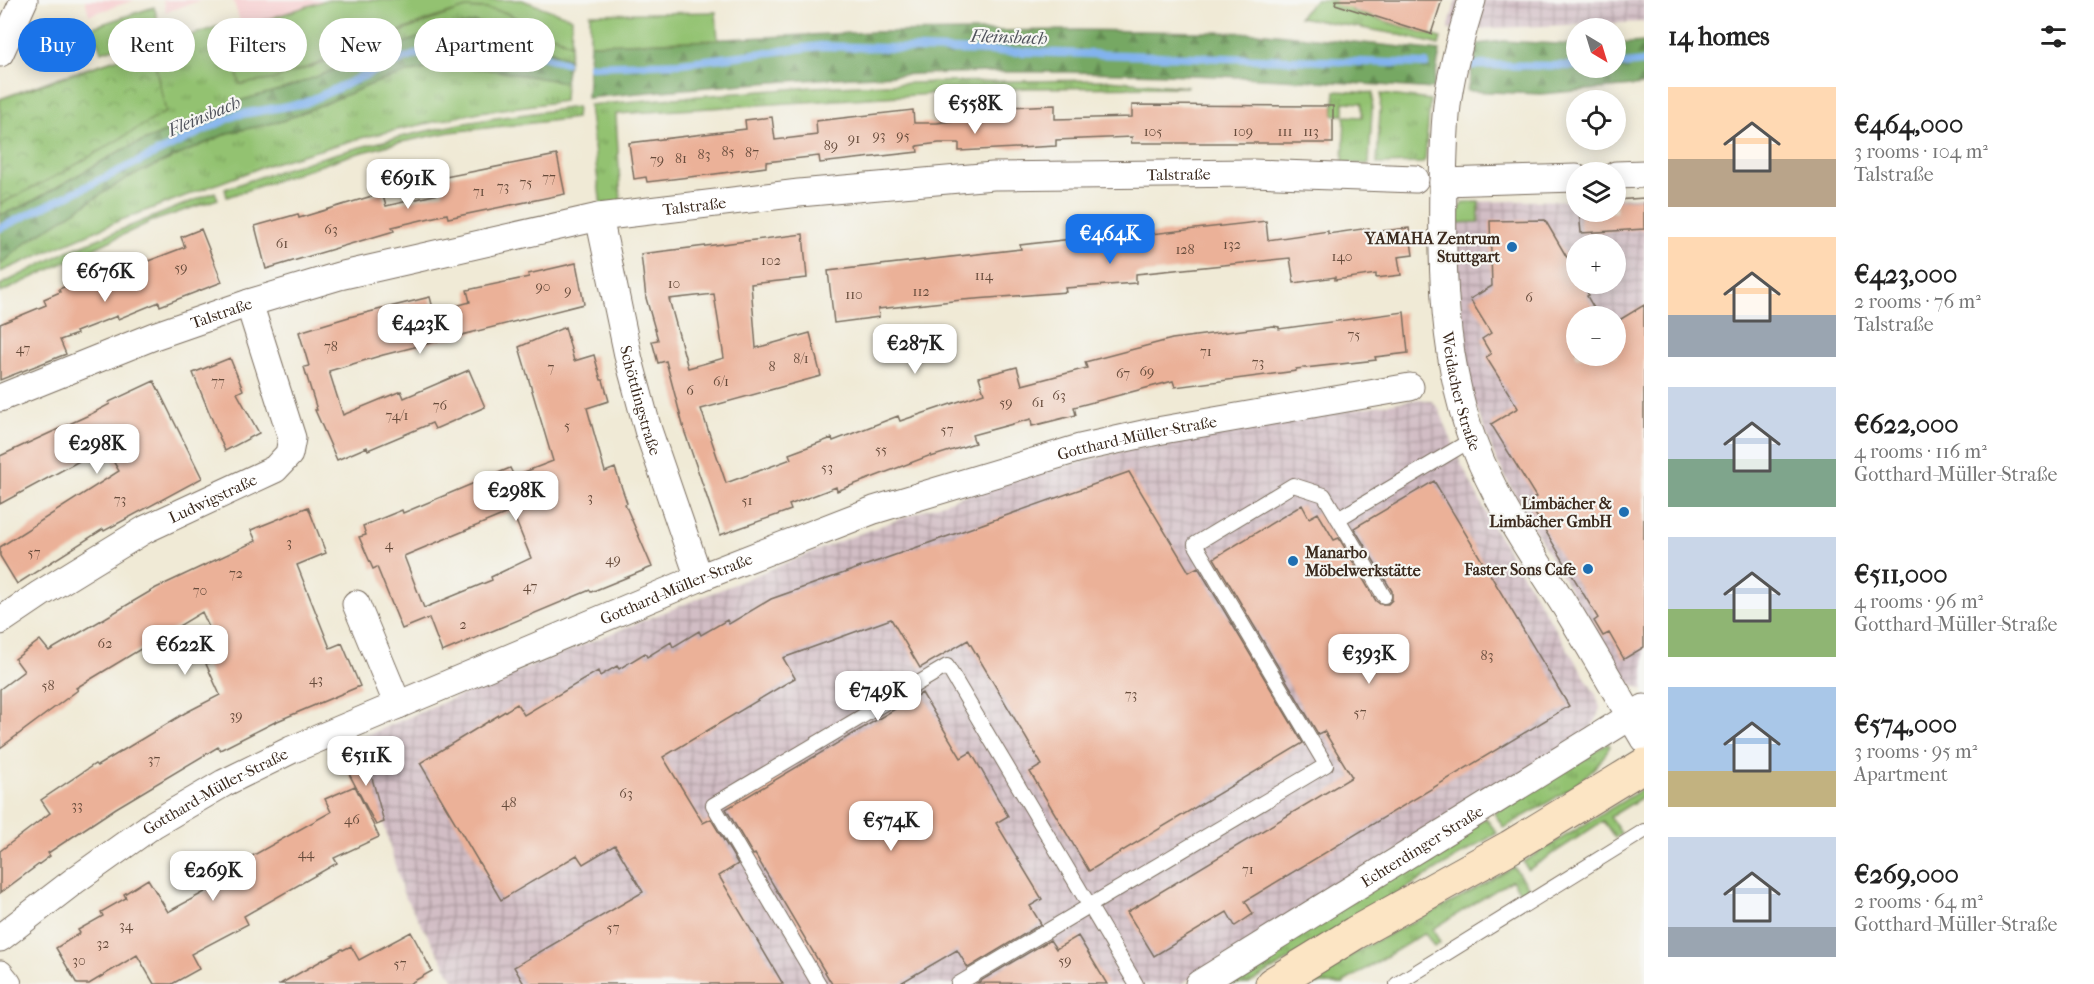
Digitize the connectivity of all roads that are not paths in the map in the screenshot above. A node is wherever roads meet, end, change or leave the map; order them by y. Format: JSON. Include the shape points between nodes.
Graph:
{"nodes":[{"id":1,"x":24,"y":0,"type":"edge"},
{"id":2,"x":1472,"y":0,"type":"edge"},
{"id":3,"x":0,"y":53,"type":"edge"},
{"id":4,"x":1644,"y":174,"type":"edge"},
{"id":5,"x":1626,"y":175,"type":"edge"},
{"id":6,"x":1414,"y":178,"type":"dead end"},
{"id":7,"x":1566,"y":178,"type":"edge"},
{"id":8,"x":1443,"y":182,"type":"junction"},
{"id":9,"x":598,"y":217,"type":"junction"},
{"id":10,"x":249,"y":303,"type":"junction"},
{"id":11,"x":1410,"y":387,"type":"dead end"},
{"id":12,"x":0,"y":398,"type":"edge"},
{"id":13,"x":1473,"y":439,"type":"junction"},
{"id":14,"x":1338,"y":519,"type":"junction"},
{"id":15,"x":699,"y":578,"type":"junction"},
{"id":16,"x":1384,"y":596,"type":"dead end"},
{"id":17,"x":356,"y":604,"type":"dead end"},
{"id":18,"x":0,"y":621,"type":"edge"},
{"id":19,"x":398,"y":705,"type":"junction"},
{"id":20,"x":1639,"y":721,"type":"edge"},
{"id":21,"x":1644,"y":765,"type":"edge"},
{"id":22,"x":1644,"y":831,"type":"edge"},
{"id":23,"x":1090,"y":906,"type":"junction"},
{"id":24,"x":0,"y":939,"type":"edge"},
{"id":25,"x":0,"y":974,"type":"edge"},
{"id":26,"x":8,"y":984,"type":"edge"},
{"id":27,"x":819,"y":984,"type":"edge"},
{"id":28,"x":958,"y":984,"type":"edge"},
{"id":29,"x":1136,"y":984,"type":"edge"},
{"id":30,"x":1199,"y":984,"type":"edge"},
{"id":31,"x":1272,"y":984,"type":"edge"},
{"id":32,"x":1397,"y":984,"type":"edge"}],
"edges":[{"from":1,"to":3,"type":"street"},
{"from":2,"to":8,"type":"street","name":"Weidacher Straße","via":[[1448,97]]},
{"from":4,"to":5,"type":"street"},
{"from":6,"to":9,"type":"street","name":"Talstraße","via":[[1253,173],[993,176],[799,193]]},
{"from":7,"to":8,"type":"street"},
{"from":8,"to":13,"type":"street","name":"Weidacher Straße","via":[[1441,246],[1446,310],[1456,380]]},
{"from":9,"to":10,"type":"street","name":"Talstraße","via":[[339,276]]},
{"from":9,"to":15,"type":"street","name":"Schöttlingstraße","via":[[648,430]]},
{"from":10,"to":12,"type":"street","name":"Talstraße","via":[[154,336]]},
{"from":10,"to":18,"type":"street","name":"Ludwigstraße","via":[[292,438],[289,454],[276,469],[146,529]]},
{"from":11,"to":15,"type":"street","name":"Gotthard-Müller-Straße","via":[[1080,448],[874,510]]},
{"from":13,"to":14,"type":"lane"},
{"from":13,"to":20,"type":"street","name":"Weidacher Straße","via":[[1509,515]]},
{"from":14,"to":16,"type":"lane"},
{"from":14,"to":23,"type":"lane","via":[[1324,495],[1293,485],[1195,544],[1326,765]]},
{"from":15,"to":19,"type":"street","name":"Gotthard-Müller-Straße"},
{"from":17,"to":19,"type":"street"},
{"from":19,"to":24,"type":"street","name":"Gotthard-Müller-Straße","via":[[291,750],[164,818],[74,880]]},
{"from":20,"to":30,"type":"street","name":"Echterdinger Straße"},
{"from":21,"to":31,"type":"main road"},
{"from":22,"to":32,"type":"lane"},
{"from":23,"to":27,"type":"lane","via":[[948,666],[713,805]]},
{"from":23,"to":28,"type":"lane"},
{"from":23,"to":29,"type":"lane"},
{"from":25,"to":26,"type":"street"}]}
